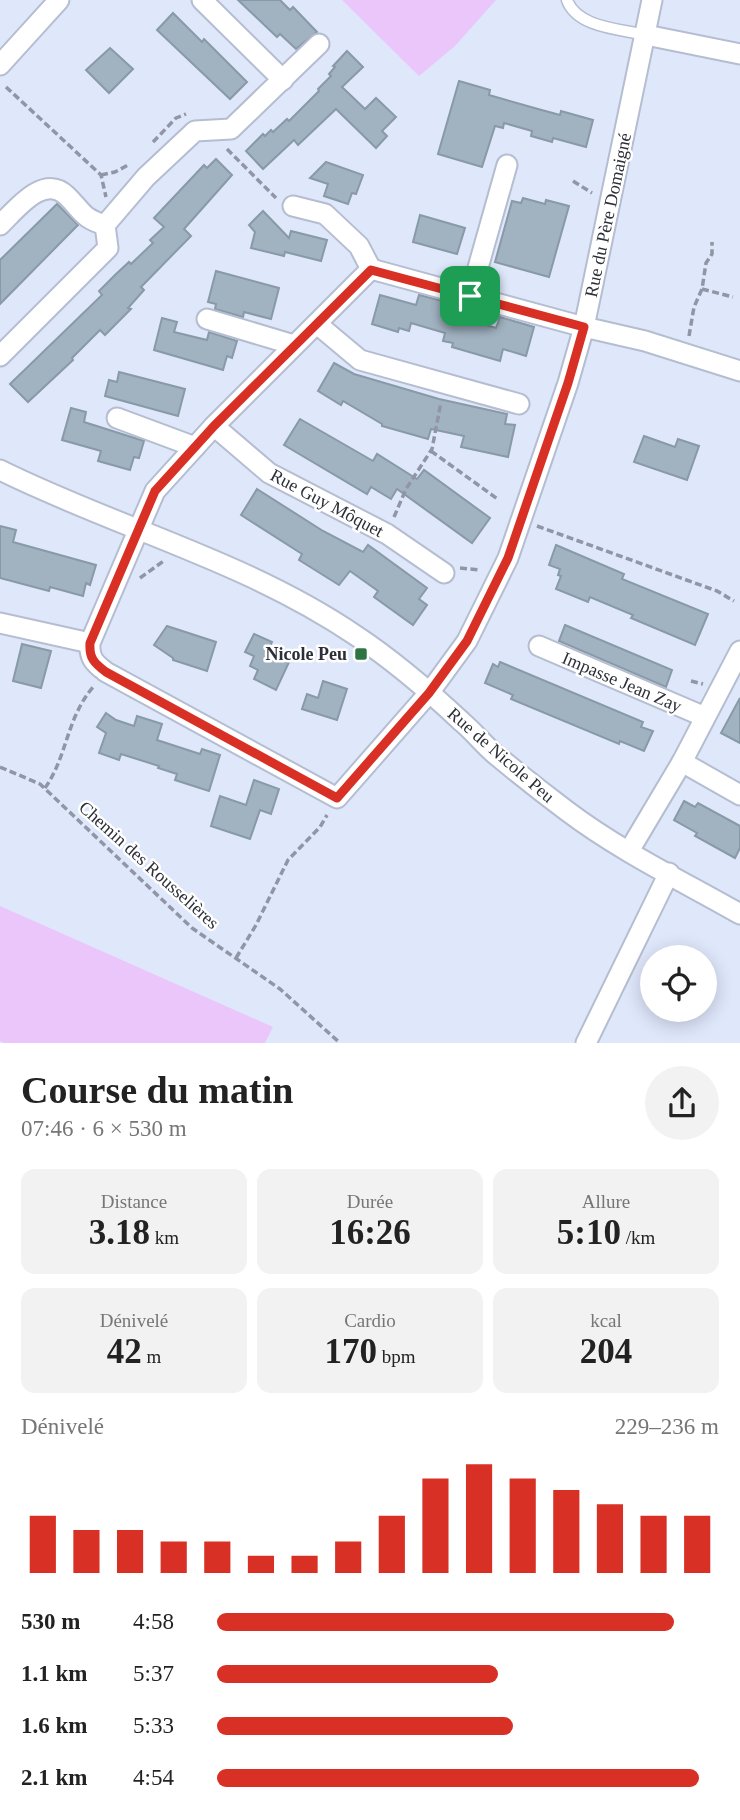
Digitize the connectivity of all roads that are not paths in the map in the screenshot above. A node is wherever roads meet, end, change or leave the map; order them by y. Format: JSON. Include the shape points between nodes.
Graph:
{"nodes":[{"id":1,"x":59,"y":0,"type":"edge"},
{"id":2,"x":202,"y":0,"type":"edge"},
{"id":3,"x":567,"y":0,"type":"edge"},
{"id":4,"x":652,"y":0,"type":"edge"},
{"id":5,"x":646,"y":35,"type":"junction"},
{"id":6,"x":320,"y":44,"type":"dead end"},
{"id":7,"x":740,"y":54,"type":"edge"},
{"id":8,"x":0,"y":65,"type":"edge"},
{"id":9,"x":283,"y":80,"type":"junction"},
{"id":10,"x":508,"y":165,"type":"dead end"},
{"id":11,"x":293,"y":206,"type":"road end"},
{"id":12,"x":0,"y":225,"type":"edge"},
{"id":13,"x":105,"y":225,"type":"junction"},
{"id":14,"x":371,"y":270,"type":"junction"},
{"id":15,"x":470,"y":296,"type":"junction"},
{"id":16,"x":207,"y":319,"type":"dead end"},
{"id":17,"x":317,"y":324,"type":"junction"},
{"id":18,"x":584,"y":327,"type":"junction"},
{"id":19,"x":295,"y":345,"type":"junction"},
{"id":20,"x":1,"y":354,"type":"edge"},
{"id":21,"x":740,"y":371,"type":"edge"},
{"id":22,"x":519,"y":404,"type":"dead end"},
{"id":23,"x":117,"y":418,"type":"dead end"},
{"id":24,"x":214,"y":426,"type":"junction"},
{"id":25,"x":195,"y":447,"type":"junction"},
{"id":26,"x":0,"y":470,"type":"edge"},
{"id":27,"x":138,"y":528,"type":"junction"},
{"id":28,"x":449,"y":571,"type":"road end"},
{"id":29,"x":0,"y":623,"type":"edge"},
{"id":30,"x":90,"y":643,"type":"junction"},
{"id":31,"x":539,"y":646,"type":"dead end"},
{"id":32,"x":740,"y":651,"type":"edge"},
{"id":33,"x":429,"y":693,"type":"junction"},
{"id":34,"x":705,"y":717,"type":"junction"},
{"id":35,"x":682,"y":762,"type":"junction"},
{"id":36,"x":740,"y":795,"type":"edge"},
{"id":37,"x":629,"y":851,"type":"junction"},
{"id":38,"x":669,"y":873,"type":"junction"},
{"id":39,"x":740,"y":914,"type":"edge"},
{"id":40,"x":586,"y":1043,"type":"edge"}],
"edges":[{"from":1,"to":8,"type":"street"},
{"from":2,"to":9,"type":"street"},
{"from":3,"to":5,"type":"lane","via":[[583,19]]},
{"from":4,"to":5,"type":"street","name":"Rue du Père Domaigné"},
{"from":5,"to":7,"type":"street"},
{"from":5,"to":18,"type":"street","name":"Rue du Père Domaigné"},
{"from":6,"to":9,"type":"street"},
{"from":9,"to":13,"type":"street","via":[[231,129],[195,131],[146,177]]},
{"from":10,"to":15,"type":"street"},
{"from":11,"to":14,"type":"street","via":[[325,214],[359,246]]},
{"from":12,"to":13,"type":"street","via":[[33,192],[54,189],[88,220]]},
{"from":13,"to":20,"type":"street","via":[[108,248]]},
{"from":14,"to":15,"type":"street"},
{"from":14,"to":17,"type":"street"},
{"from":15,"to":18,"type":"street"},
{"from":16,"to":19,"type":"street"},
{"from":17,"to":19,"type":"street"},
{"from":17,"to":22,"type":"street","via":[[360,360]]},
{"from":18,"to":21,"type":"street"},
{"from":18,"to":33,"type":"street","name":"Rue du Père Domaigné","via":[[508,558],[467,641]]},
{"from":19,"to":24,"type":"street"},
{"from":23,"to":25,"type":"street"},
{"from":24,"to":25,"type":"street"},
{"from":24,"to":28,"type":"street","name":"Rue Guy Môquet","via":[[269,473]]},
{"from":25,"to":27,"type":"street","via":[[155,491]]},
{"from":26,"to":27,"type":"street","name":"Rue de Nicole Peu","via":[[55,497]]},
{"from":27,"to":30,"type":"street"},
{"from":27,"to":33,"type":"street","name":"Rue de Nicole Peu","via":[[295,598],[356,635]]},
{"from":29,"to":30,"type":"street"},
{"from":30,"to":33,"type":"street","name":"Rue du Père Domaigné","via":[[89,654],[106,672],[337,798]]},
{"from":31,"to":34,"type":"street","name":"Impasse Jean Zay"},
{"from":32,"to":34,"type":"street"},
{"from":33,"to":37,"type":"street","name":"Rue de Nicole Peu","via":[[505,762],[570,813]]},
{"from":34,"to":35,"type":"street"},
{"from":35,"to":36,"type":"street"},
{"from":35,"to":37,"type":"street"},
{"from":37,"to":38,"type":"street","name":"Rue de Nicole Peu"},
{"from":38,"to":39,"type":"street","name":"Rue de Nicole Peu"},
{"from":38,"to":40,"type":"street"}]}
